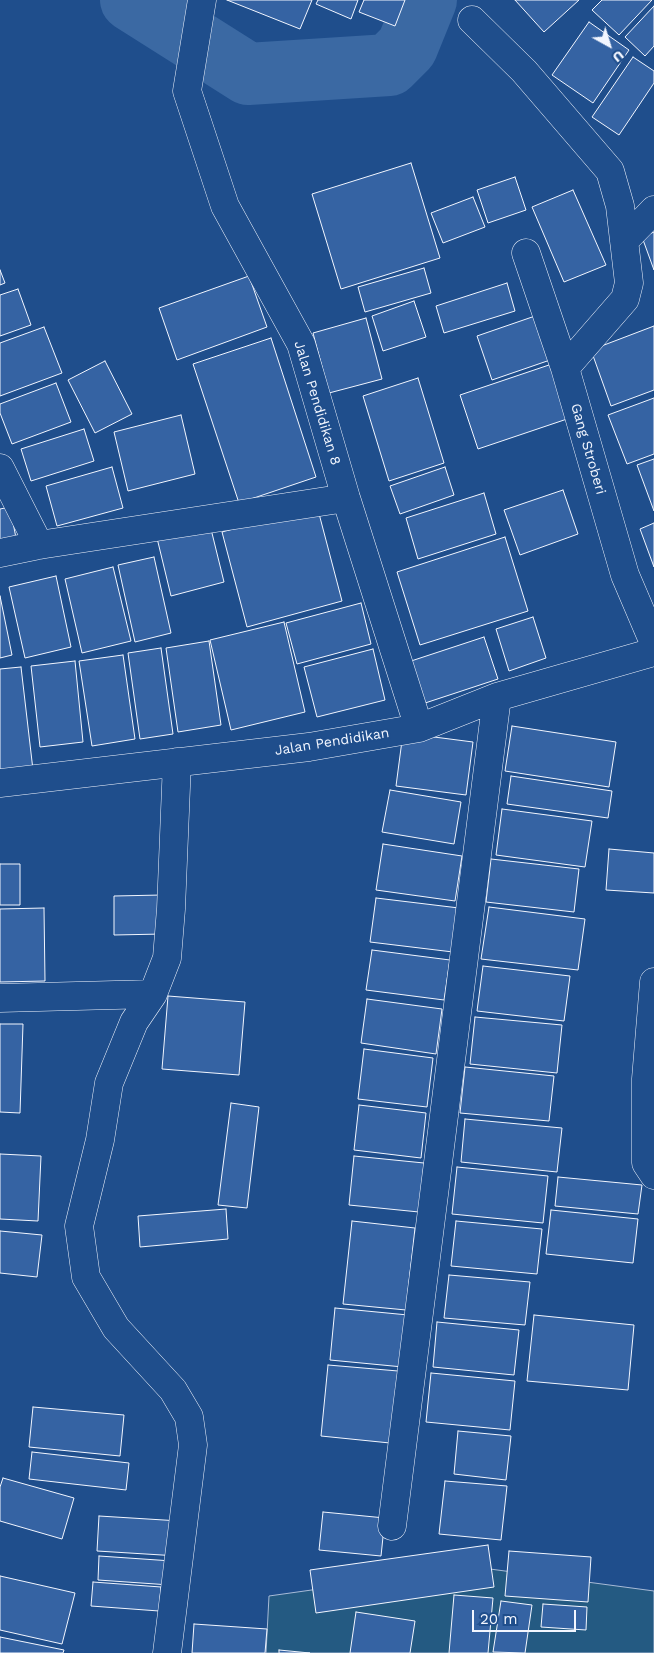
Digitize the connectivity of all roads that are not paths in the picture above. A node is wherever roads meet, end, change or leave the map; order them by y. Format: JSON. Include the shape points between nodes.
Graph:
{"nodes":[{"id":1,"x":201,"y":2,"type":"edge"},
{"id":2,"x":472,"y":20,"type":"dead end"},
{"id":3,"x":654,"y":210,"type":"edge"},
{"id":4,"x":624,"y":240,"type":"junction"},
{"id":5,"x":526,"y":253,"type":"dead end"},
{"id":6,"x":565,"y":368,"type":"junction"},
{"id":7,"x":0,"y":468,"type":"edge"},
{"id":8,"x":346,"y":498,"type":"junction"},
{"id":9,"x":39,"y":544,"type":"junction"},
{"id":10,"x":0,"y":553,"type":"edge"},
{"id":11,"x":654,"y":643,"type":"edge"},
{"id":12,"x":654,"y":652,"type":"edge"},
{"id":13,"x":497,"y":697,"type":"junction"},
{"id":14,"x":418,"y":728,"type":"junction"},
{"id":15,"x":177,"y":762,"type":"junction"},
{"id":16,"x":0,"y":783,"type":"edge"},
{"id":17,"x":654,"y":982,"type":"edge"},
{"id":18,"x":153,"y":994,"type":"junction"},
{"id":19,"x":0,"y":998,"type":"edge"},
{"id":20,"x":654,"y":1175,"type":"edge"},
{"id":21,"x":392,"y":1526,"type":"dead end"},
{"id":22,"x":167,"y":1653,"type":"edge"}],
"edges":[{"from":1,"to":8,"type":"street","name":"Jalan Pendidikan 8","via":[[187,91],[225,206],[301,344]]},
{"from":2,"to":4,"type":"street","via":[[524,70],[610,171],[620,206]]},
{"from":3,"to":4,"type":"street"},
{"from":4,"to":6,"type":"street","via":[[630,283],[625,299]]},
{"from":5,"to":6,"type":"street","name":"Gang Stroberi"},
{"from":6,"to":11,"type":"street","name":"Gang Stroberi","via":[[625,574]]},
{"from":7,"to":9,"type":"street"},
{"from":8,"to":9,"type":"street"},
{"from":8,"to":14,"type":"street","name":"Jalan Pendidikan 8"},
{"from":9,"to":10,"type":"street"},
{"from":12,"to":13,"type":"street","name":"Jalan Pendidikan"},
{"from":13,"to":14,"type":"street","name":"Jalan Pendidikan"},
{"from":13,"to":21,"type":"street"},
{"from":14,"to":15,"type":"street","name":"Jalan Pendidikan","via":[[309,747]]},
{"from":15,"to":16,"type":"street","name":"Jalan Pendidikan"},
{"from":15,"to":18,"type":"street","via":[[167,958]]},
{"from":17,"to":20,"type":"street","via":[[646,1079],[646,1163]]},
{"from":18,"to":19,"type":"street"},
{"from":18,"to":22,"type":"street","via":[[134,1022],[109,1083],[100,1140],[79,1226],[86,1277],[91,1286],[116,1328],[173,1390],[189,1417],[193,1445]]}]}
